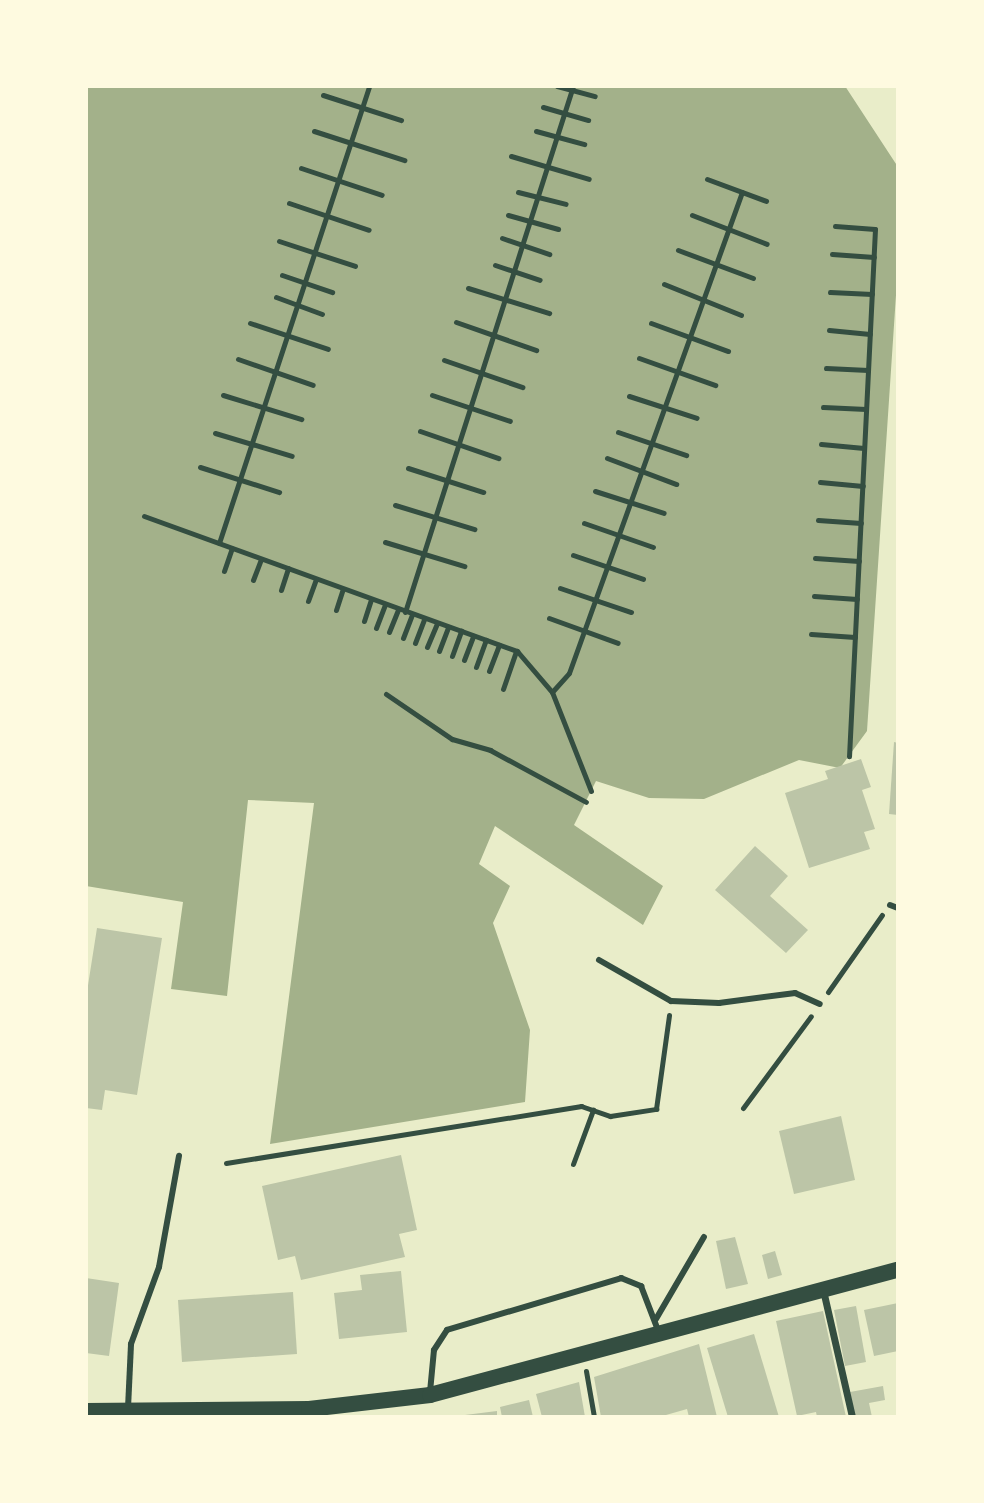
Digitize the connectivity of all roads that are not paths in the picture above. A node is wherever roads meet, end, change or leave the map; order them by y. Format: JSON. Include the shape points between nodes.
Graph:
{"nodes":[{"id":1,"x":890,"y":905,"type":"dead end"},
{"id":2,"x":898,"y":908,"type":"edge"},
{"id":3,"x":599,"y":960,"type":"dead end"},
{"id":4,"x":820,"y":1004,"type":"dead end"},
{"id":5,"x":179,"y":1156,"type":"dead end"},
{"id":6,"x":704,"y":1237,"type":"dead end"},
{"id":7,"x":898,"y":1270,"type":"edge"},
{"id":8,"x":823,"y":1288,"type":"junction"},
{"id":9,"x":658,"y":1326,"type":"junction"},
{"id":10,"x":430,"y":1395,"type":"junction"},
{"id":11,"x":86,"y":1411,"type":"edge"},
{"id":12,"x":127,"y":1412,"type":"junction"},
{"id":13,"x":852,"y":1417,"type":"edge"}],
"edges":[{"from":1,"to":2,"type":"lane"},
{"from":3,"to":4,"type":"lane","via":[[671,1001],[719,1003],[795,993]]},
{"from":5,"to":12,"type":"lane","via":[[159,1267],[131,1344]]},
{"from":6,"to":9,"type":"lane"},
{"from":7,"to":8,"type":"main road"},
{"from":8,"to":9,"type":"main road"},
{"from":8,"to":13,"type":"street"},
{"from":9,"to":10,"type":"main road","via":[[584,1355]]},
{"from":9,"to":10,"type":"lane","via":[[641,1286],[621,1278],[461,1324],[447,1330],[434,1350]]},
{"from":10,"to":12,"type":"main road","via":[[309,1409]]},
{"from":11,"to":12,"type":"main road"}]}
